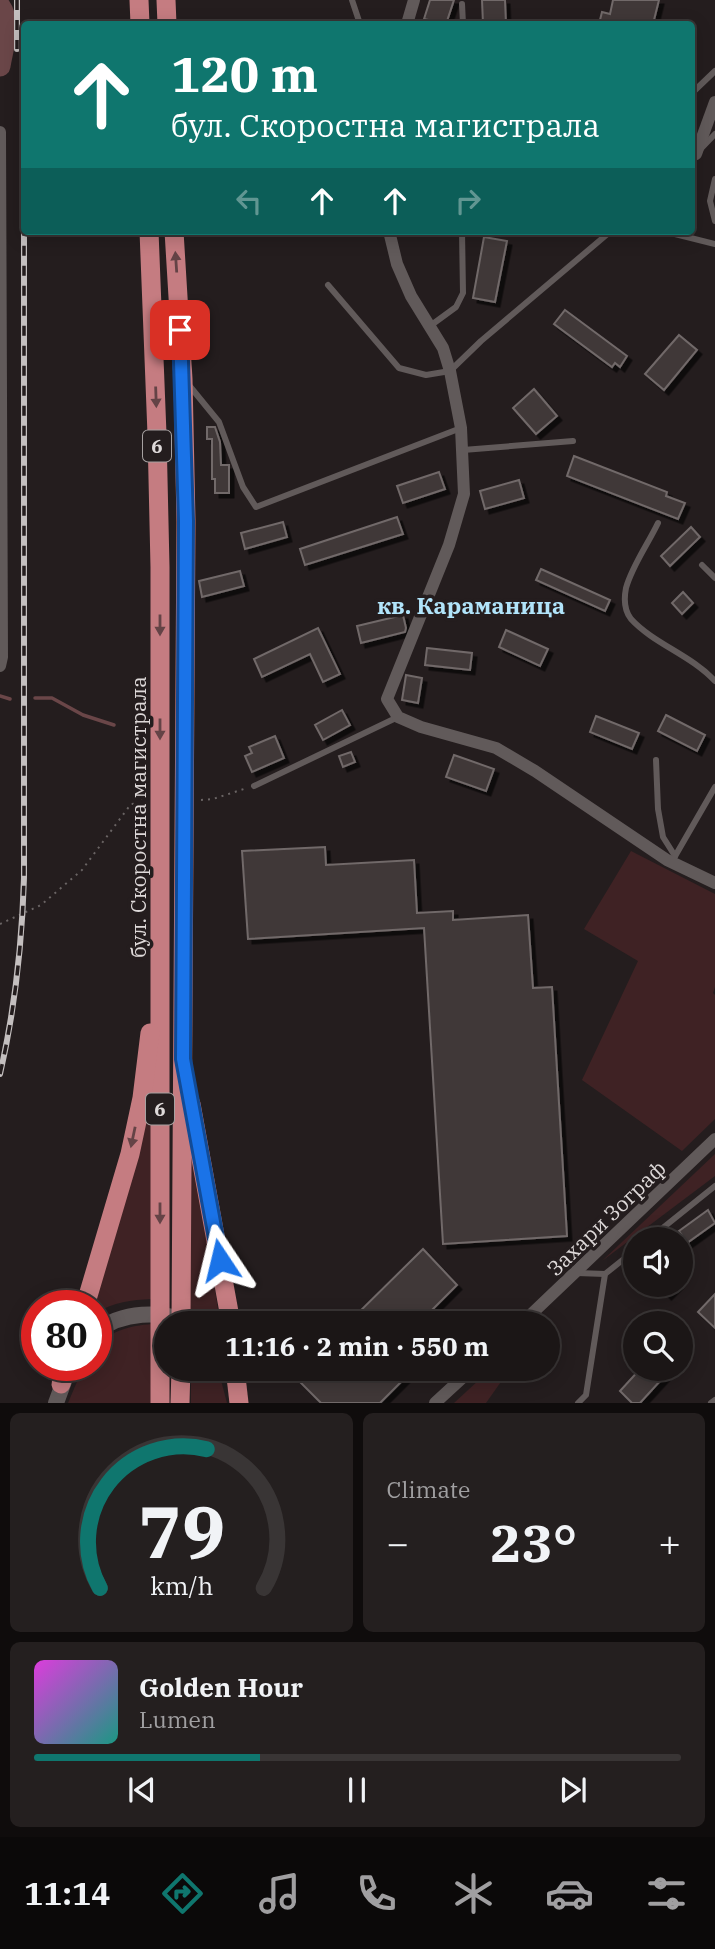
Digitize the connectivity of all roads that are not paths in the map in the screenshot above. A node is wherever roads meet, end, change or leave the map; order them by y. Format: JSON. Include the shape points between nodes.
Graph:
{"nodes":[{"id":1,"x":139,"y":0,"type":"edge"},
{"id":2,"x":166,"y":0,"type":"edge"},
{"id":3,"x":352,"y":0,"type":"edge"},
{"id":4,"x":414,"y":0,"type":"edge"},
{"id":5,"x":462,"y":4,"type":"dead end"},
{"id":6,"x":140,"y":21,"type":"edge"},
{"id":7,"x":167,"y":21,"type":"edge"},
{"id":8,"x":359,"y":21,"type":"edge"},
{"id":9,"x":410,"y":21,"type":"edge"},
{"id":10,"x":463,"y":21,"type":"edge"},
{"id":11,"x":715,"y":71,"type":"edge"},
{"id":12,"x":695,"y":90,"type":"edge"},
{"id":13,"x":715,"y":102,"type":"edge"},
{"id":14,"x":0,"y":132,"type":"edge"},
{"id":15,"x":715,"y":134,"type":"edge"},
{"id":16,"x":695,"y":153,"type":"edge"},
{"id":17,"x":695,"y":155,"type":"edge"},
{"id":18,"x":715,"y":179,"type":"edge"},
{"id":19,"x":715,"y":221,"type":"edge"},
{"id":20,"x":149,"y":235,"type":"edge"},
{"id":21,"x":174,"y":235,"type":"edge"},
{"id":22,"x":390,"y":235,"type":"edge"},
{"id":23,"x":462,"y":235,"type":"edge"},
{"id":24,"x":606,"y":235,"type":"edge"},
{"id":25,"x":679,"y":235,"type":"edge"},
{"id":26,"x":715,"y":244,"type":"edge"},
{"id":27,"x":328,"y":285,"type":"dead end"},
{"id":28,"x":430,"y":326,"type":"junction"},
{"id":29,"x":450,"y":371,"type":"junction"},
{"id":30,"x":183,"y":379,"type":"junction"},
{"id":31,"x":461,"y":428,"type":"junction"},
{"id":32,"x":573,"y":441,"type":"dead end"},
{"id":33,"x":463,"y":450,"type":"junction"},
{"id":34,"x":658,"y":523,"type":"dead end"},
{"id":35,"x":702,"y":565,"type":"dead end"},
{"id":36,"x":715,"y":578,"type":"edge"},
{"id":37,"x":0,"y":666,"type":"edge"},
{"id":38,"x":715,"y":681,"type":"edge"},
{"id":39,"x":398,"y":717,"type":"junction"},
{"id":40,"x":656,"y":760,"type":"dead end"},
{"id":41,"x":254,"y":786,"type":"road end"},
{"id":42,"x":715,"y":787,"type":"edge"},
{"id":43,"x":673,"y":859,"type":"junction"},
{"id":44,"x":715,"y":883,"type":"edge"},
{"id":45,"x":161,"y":949,"type":"junction"},
{"id":46,"x":183,"y":1059,"type":"junction"},
{"id":47,"x":715,"y":1139,"type":"edge"},
{"id":48,"x":715,"y":1186,"type":"edge"},
{"id":49,"x":664,"y":1227,"type":"edge"},
{"id":50,"x":623,"y":1260,"type":"edge"},
{"id":51,"x":577,"y":1273,"type":"junction"},
{"id":52,"x":605,"y":1274,"type":"junction"},
{"id":53,"x":90,"y":1290,"type":"edge"},
{"id":54,"x":181,"y":1311,"type":"edge"},
{"id":55,"x":229,"y":1311,"type":"edge"},
{"id":56,"x":535,"y":1311,"type":"edge"},
{"id":57,"x":154,"y":1315,"type":"edge"},
{"id":58,"x":112,"y":1324,"type":"edge"},
{"id":59,"x":181,"y":1381,"type":"edge"},
{"id":60,"x":230,"y":1381,"type":"edge"},
{"id":61,"x":236,"y":1381,"type":"edge"},
{"id":62,"x":459,"y":1381,"type":"edge"},
{"id":63,"x":160,"y":1403,"type":"edge"},
{"id":64,"x":180,"y":1403,"type":"edge"},
{"id":65,"x":238,"y":1403,"type":"edge"},
{"id":66,"x":435,"y":1403,"type":"edge"},
{"id":67,"x":578,"y":1403,"type":"edge"}],
"edges":[{"from":1,"to":6,"type":"highway"},
{"from":2,"to":7,"type":"highway"},
{"from":3,"to":8,"type":"lane"},
{"from":4,"to":9,"type":"street"},
{"from":5,"to":10,"type":"lane"},
{"from":11,"to":12,"type":"lane"},
{"from":13,"to":16,"type":"street"},
{"from":14,"to":37,"type":"street"},
{"from":15,"to":17,"type":"lane"},
{"from":18,"to":19,"type":"lane","via":[[710,201]]},
{"from":20,"to":45,"type":"highway","name":"бул. Скоростна магистрала","number":"6","one_way":true,"via":[[160,567]]},
{"from":30,"to":21,"type":"highway","number":"6","one_way":true},
{"from":22,"to":28,"type":"street","via":[[411,296]]},
{"from":23,"to":28,"type":"lane","via":[[463,293],[456,307]]},
{"from":24,"to":29,"type":"lane"},
{"from":25,"to":26,"type":"lane"},
{"from":27,"to":29,"type":"lane","via":[[399,368],[426,375]]},
{"from":28,"to":29,"type":"street"},
{"from":29,"to":31,"type":"street"},
{"from":30,"to":31,"type":"lane","via":[[219,422],[243,487],[256,507]]},
{"from":30,"to":46,"type":"highway","number":"6"},
{"from":31,"to":33,"type":"street"},
{"from":32,"to":33,"type":"lane"},
{"from":33,"to":39,"type":"street","via":[[464,494],[449,545],[387,699]]},
{"from":34,"to":38,"type":"lane","via":[[627,586],[624,603],[630,618],[702,666]]},
{"from":35,"to":36,"type":"lane"},
{"from":39,"to":41,"type":"lane"},
{"from":39,"to":43,"type":"street","via":[[496,748]]},
{"from":40,"to":43,"type":"lane","via":[[658,809]]},
{"from":42,"to":43,"type":"lane"},
{"from":43,"to":44,"type":"street"},
{"from":45,"to":53,"type":"highway","one_way":true,"via":[[142,1098]]},
{"from":45,"to":63,"type":"highway","name":"бул. Скоростна магистрала","number":"6","one_way":true},
{"from":46,"to":54,"type":"highway","number":"6"},
{"from":46,"to":55,"type":"highway"},
{"from":47,"to":51,"type":"street","name":"Захари Зограф"},
{"from":48,"to":49,"type":"lane"},
{"from":50,"to":52,"type":"lane"},
{"from":51,"to":52,"type":"lane"},
{"from":51,"to":56,"type":"street","name":"Захари Зограф"},
{"from":52,"to":67,"type":"lane","via":[[586,1395]]},
{"from":57,"to":58,"type":"main road","via":[[141,1314]]},
{"from":59,"to":64,"type":"highway"},
{"from":60,"to":65,"type":"main road"},
{"from":61,"to":65,"type":"highway"},
{"from":62,"to":66,"type":"street"}]}
